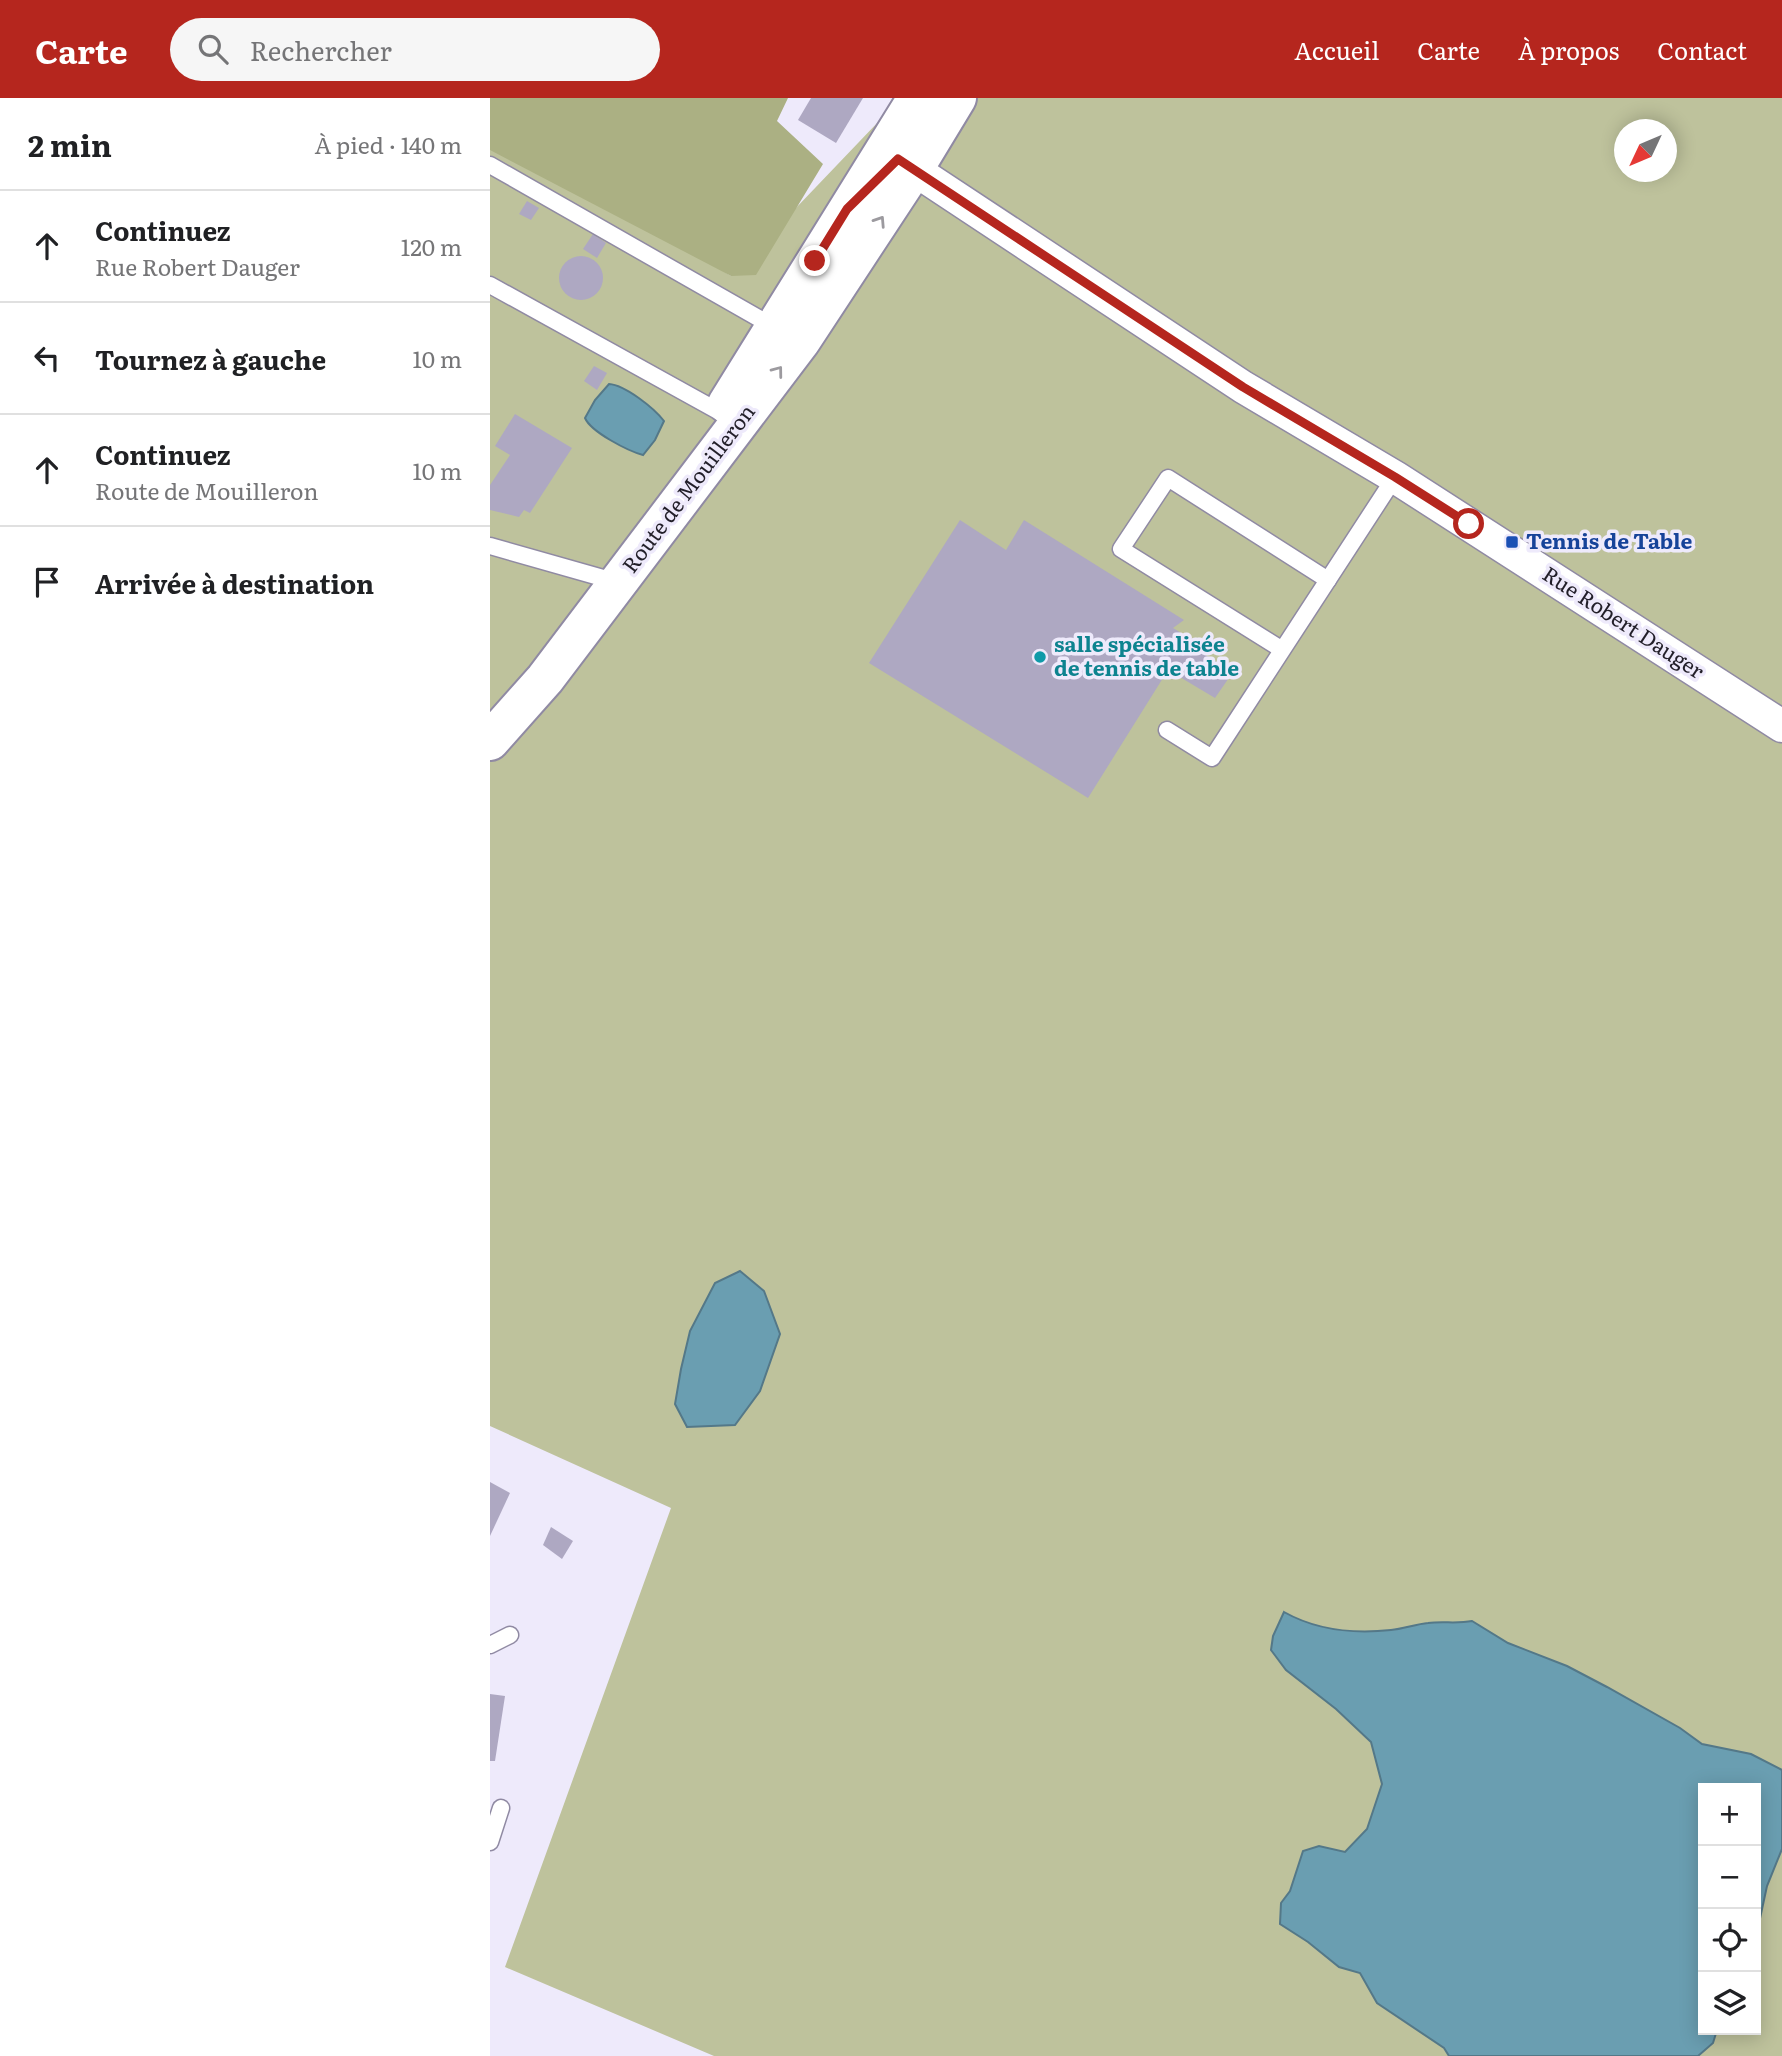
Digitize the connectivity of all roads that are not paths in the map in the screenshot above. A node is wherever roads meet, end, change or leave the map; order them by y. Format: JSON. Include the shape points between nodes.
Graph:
{"nodes":[{"id":1,"x":917,"y":98,"type":"edge"},
{"id":2,"x":937,"y":98,"type":"edge"},
{"id":3,"x":957,"y":98,"type":"edge"},
{"id":4,"x":906,"y":164,"type":"junction"},
{"id":5,"x":490,"y":165,"type":"edge"},
{"id":6,"x":847,"y":209,"type":"junction"},
{"id":7,"x":490,"y":285,"type":"edge"},
{"id":8,"x":787,"y":334,"type":"junction"},
{"id":9,"x":730,"y":418,"type":"junction"},
{"id":10,"x":1395,"y":477,"type":"junction"},
{"id":11,"x":490,"y":547,"type":"edge"},
{"id":12,"x":1328,"y":580,"type":"junction"},
{"id":13,"x":619,"y":582,"type":"junction"},
{"id":14,"x":1281,"y":649,"type":"junction"},
{"id":15,"x":1782,"y":726,"type":"edge"},
{"id":16,"x":1167,"y":730,"type":"dead end"},
{"id":17,"x":490,"y":741,"type":"edge"},
{"id":18,"x":510,"y":1635,"type":"dead end"},
{"id":19,"x":490,"y":1645,"type":"edge"},
{"id":20,"x":501,"y":1808,"type":"dead end"},
{"id":21,"x":490,"y":1842,"type":"edge"}],
"edges":[{"from":1,"to":6,"type":"street","name":"Route de Mouilleron"},
{"from":2,"to":4,"type":"street"},
{"from":3,"to":4,"type":"street","name":"Route de Mouilleron"},
{"from":4,"to":6,"type":"street"},
{"from":8,"to":4,"type":"street","name":"Route de Mouilleron","one_way":true},
{"from":4,"to":10,"type":"street","name":"Rue Robert Dauger","via":[[1233,381]]},
{"from":5,"to":8,"type":"lane"},
{"from":6,"to":8,"type":"street","name":"Route de Mouilleron"},
{"from":7,"to":9,"type":"lane"},
{"from":8,"to":9,"type":"street","name":"Route de Mouilleron"},
{"from":9,"to":13,"type":"street","name":"Route de Mouilleron"},
{"from":10,"to":12,"type":"lane"},
{"from":10,"to":15,"type":"street","name":"Rue Robert Dauger"},
{"from":11,"to":13,"type":"lane"},
{"from":12,"to":14,"type":"lane"},
{"from":12,"to":14,"type":"lane","via":[[1168,478],[1161,488],[1121,549]]},
{"from":13,"to":17,"type":"street","name":"Route de Mouilleron","via":[[545,679]]},
{"from":14,"to":16,"type":"lane","via":[[1212,758]]},
{"from":18,"to":19,"type":"lane"},
{"from":20,"to":21,"type":"lane"}]}
